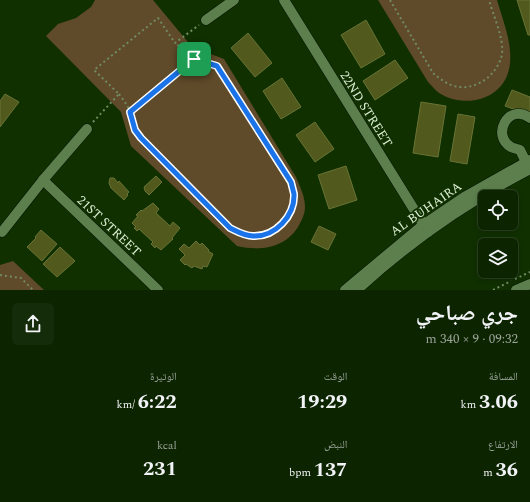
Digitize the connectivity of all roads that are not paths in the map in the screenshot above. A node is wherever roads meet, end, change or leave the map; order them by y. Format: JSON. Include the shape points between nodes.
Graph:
{"nodes":[{"id":1,"x":234,"y":0,"type":"edge"},
{"id":2,"x":284,"y":0,"type":"edge"},
{"id":3,"x":206,"y":20,"type":"road end"},
{"id":4,"x":530,"y":118,"type":"edge"},
{"id":5,"x":87,"y":129,"type":"road end"},
{"id":6,"x":527,"y":165,"type":"edge"},
{"id":7,"x":43,"y":180,"type":"junction"},
{"id":8,"x":425,"y":228,"type":"junction"},
{"id":9,"x":2,"y":232,"type":"dead end"},
{"id":10,"x":530,"y":284,"type":"edge"},
{"id":11,"x":158,"y":290,"type":"edge"},
{"id":12,"x":345,"y":290,"type":"edge"},
{"id":13,"x":357,"y":290,"type":"edge"},
{"id":14,"x":516,"y":290,"type":"edge"}],
"edges":[{"from":1,"to":3,"type":"street"},
{"from":2,"to":8,"type":"street","name":"22ND STREET"},
{"from":4,"to":6,"type":"street","via":[[517,114],[510,116],[504,123],[502,132],[510,147],[520,150]]},
{"from":5,"to":7,"type":"street"},
{"from":6,"to":8,"type":"street","name":"AL BUHAIRA","via":[[472,193]]},
{"from":7,"to":9,"type":"street"},
{"from":7,"to":11,"type":"street","name":"21ST STREET"},
{"from":8,"to":12,"type":"street","name":"AL BUHAIRA","via":[[387,254]]},
{"from":8,"to":13,"type":"street","name":"AL BUHAIRA"},
{"from":10,"to":14,"type":"street"}]}
